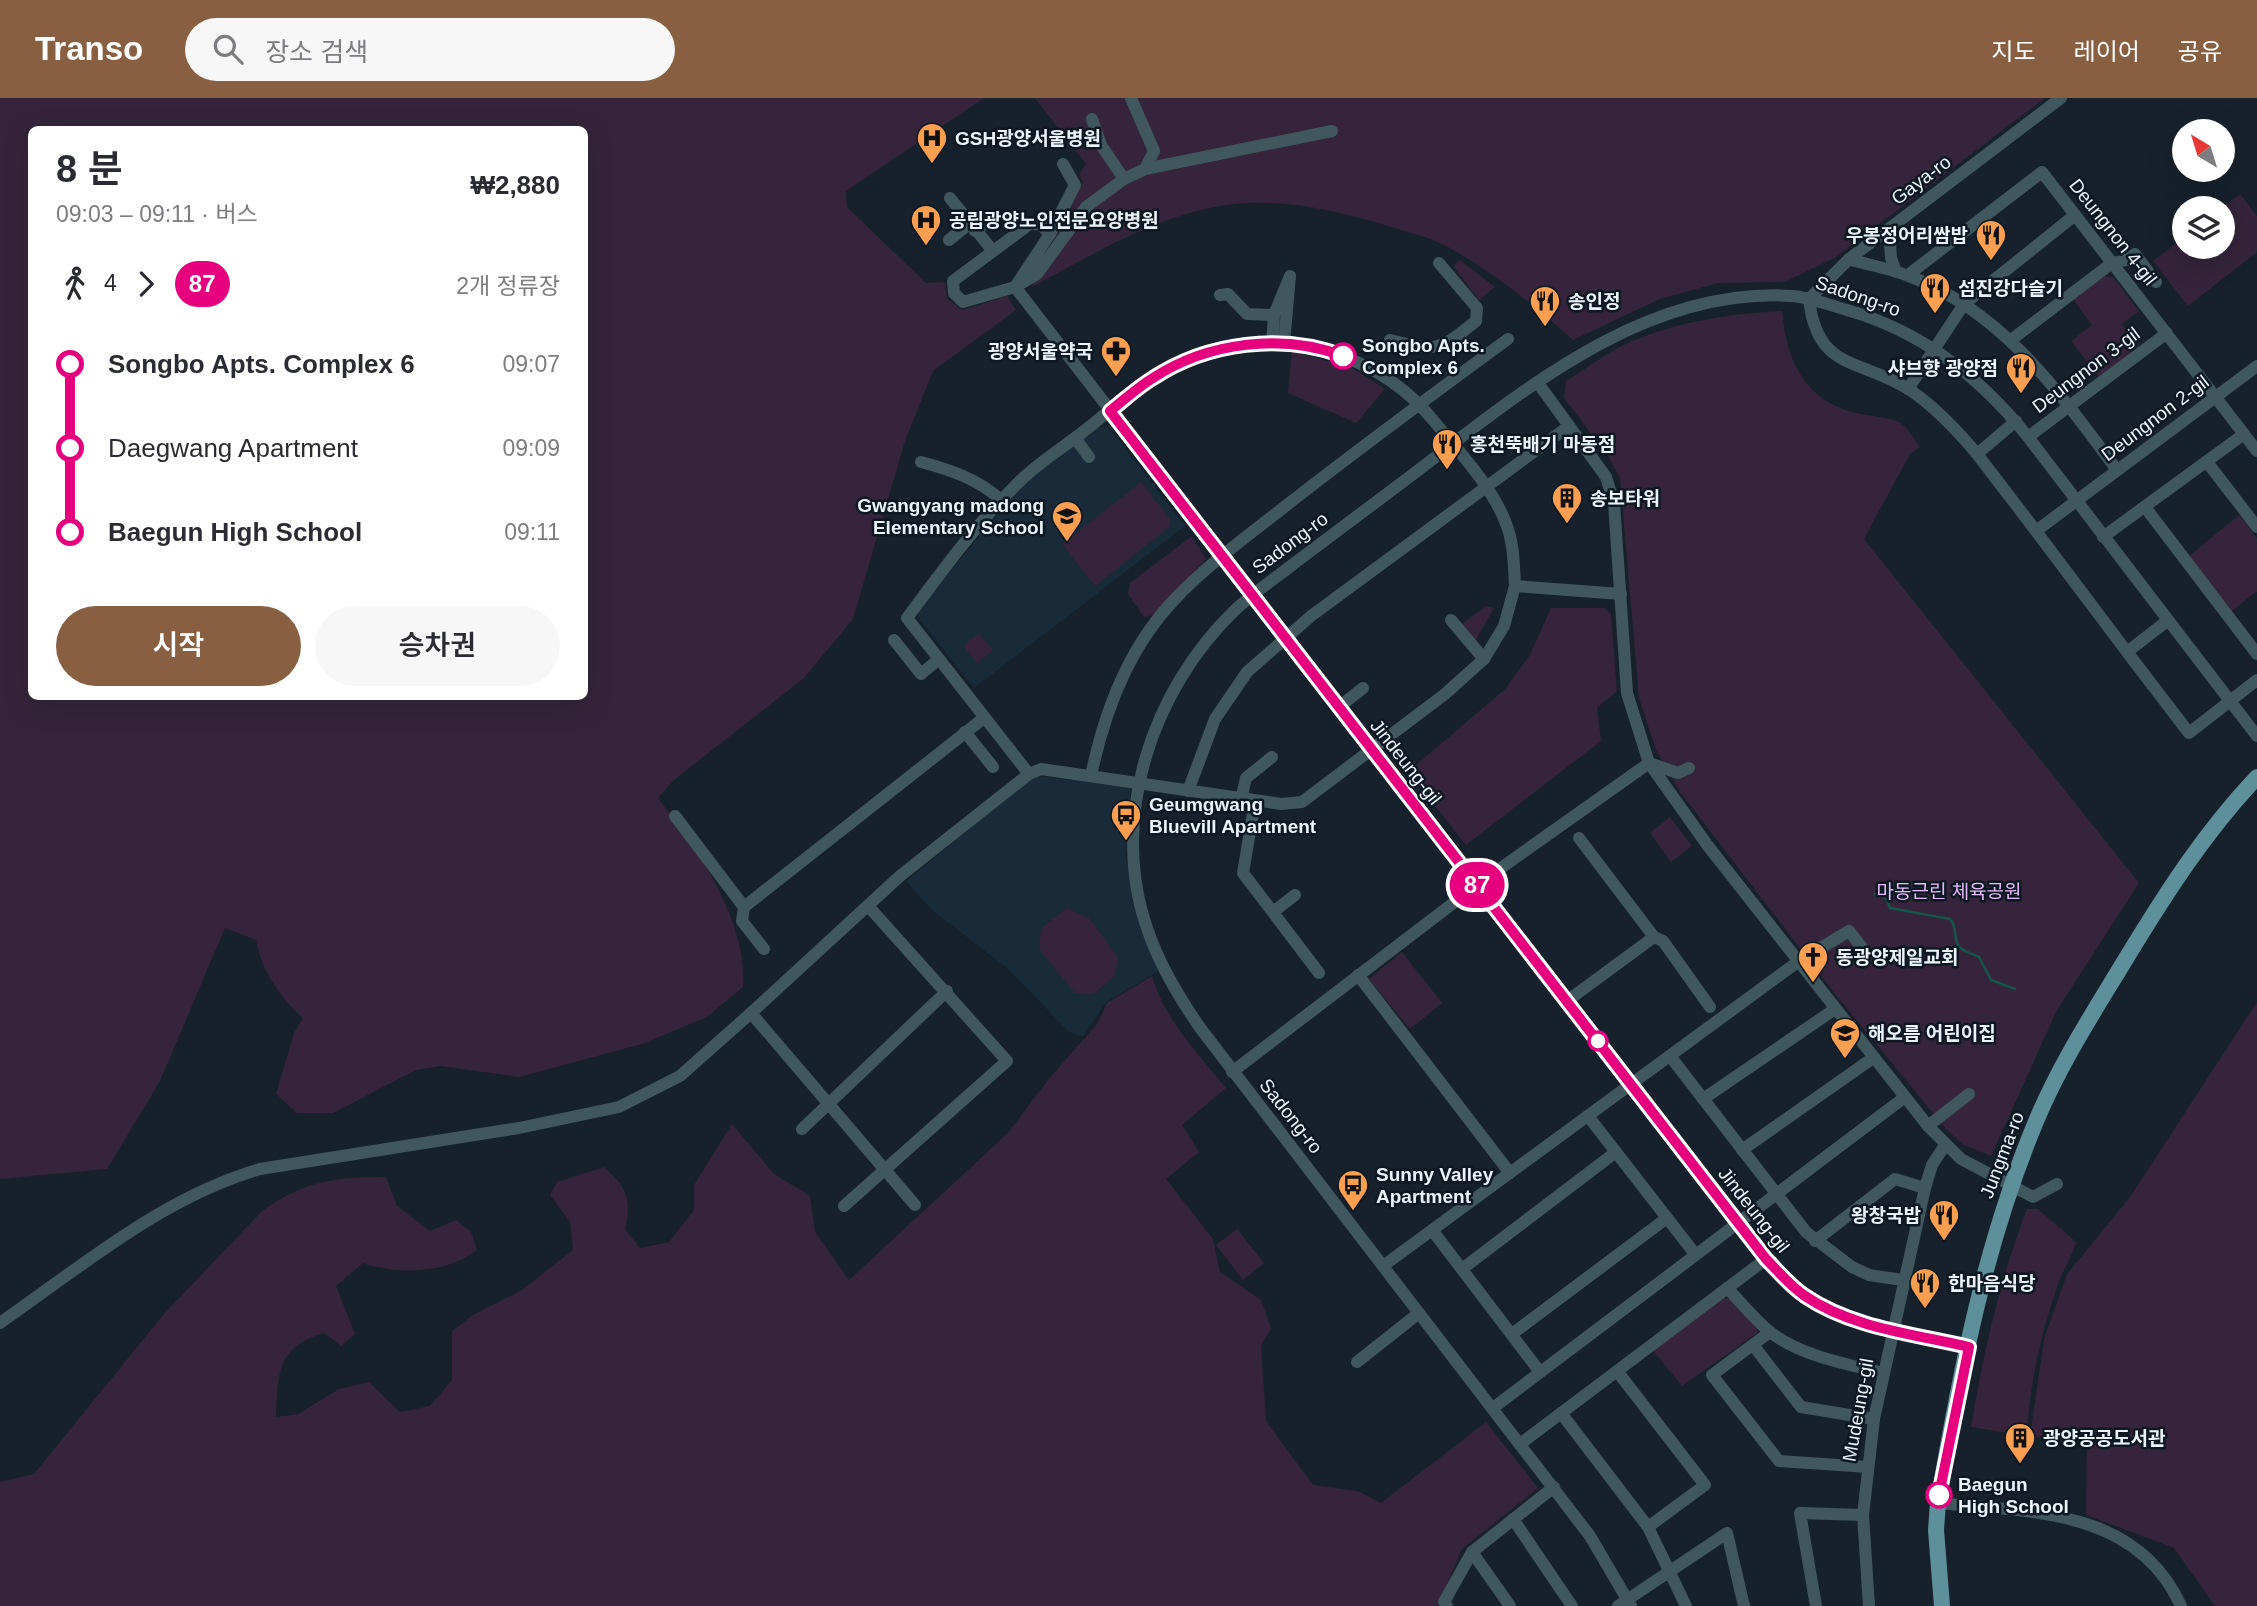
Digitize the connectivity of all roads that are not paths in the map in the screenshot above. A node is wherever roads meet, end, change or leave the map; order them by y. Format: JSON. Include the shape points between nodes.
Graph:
{"nodes":[{"id":1,"x":1131,"y":98,"type":"edge"},
{"id":2,"x":2061,"y":98,"type":"edge"},
{"id":3,"x":1092,"y":119,"type":"dead end"},
{"id":4,"x":1332,"y":131,"type":"dead end"},
{"id":5,"x":1063,"y":164,"type":"dead end"},
{"id":6,"x":1145,"y":169,"type":"junction"},
{"id":7,"x":1124,"y":179,"type":"junction"},
{"id":8,"x":950,"y":198,"type":"dead end"},
{"id":9,"x":2075,"y":215,"type":"junction"},
{"id":10,"x":993,"y":216,"type":"dead end"},
{"id":11,"x":972,"y":227,"type":"junction"},
{"id":12,"x":1889,"y":229,"type":"junction"},
{"id":13,"x":1050,"y":234,"type":"junction"},
{"id":14,"x":949,"y":240,"type":"dead end"},
{"id":15,"x":993,"y":251,"type":"junction"},
{"id":16,"x":1849,"y":260,"type":"junction"},
{"id":17,"x":1439,"y":263,"type":"dead end"},
{"id":18,"x":2112,"y":263,"type":"junction"},
{"id":19,"x":1902,"y":274,"type":"junction"},
{"id":20,"x":2156,"y":282,"type":"dead end"},
{"id":21,"x":1014,"y":287,"type":"junction"},
{"id":22,"x":1220,"y":295,"type":"dead end"},
{"id":23,"x":1809,"y":299,"type":"junction"},
{"id":24,"x":1964,"y":304,"type":"junction"},
{"id":25,"x":1274,"y":315,"type":"junction"},
{"id":26,"x":2167,"y":334,"type":"junction"},
{"id":27,"x":1508,"y":339,"type":"dead end"},
{"id":28,"x":1390,"y":340,"type":"dead end"},
{"id":29,"x":2011,"y":340,"type":"junction"},
{"id":30,"x":1278,"y":343,"type":"junction"},
{"id":31,"x":1935,"y":350,"type":"junction"},
{"id":32,"x":2257,"y":366,"type":"edge"},
{"id":33,"x":1538,"y":383,"type":"junction"},
{"id":34,"x":1908,"y":389,"type":"junction"},
{"id":35,"x":2216,"y":397,"type":"junction"},
{"id":36,"x":1419,"y":404,"type":"junction"},
{"id":37,"x":2070,"y":406,"type":"junction"},
{"id":38,"x":1110,"y":411,"type":"junction"},
{"id":39,"x":2016,"y":421,"type":"junction"},
{"id":40,"x":1569,"y":426,"type":"junction"},
{"id":41,"x":2244,"y":433,"type":"junction"},
{"id":42,"x":2028,"y":437,"type":"junction"},
{"id":43,"x":1075,"y":438,"type":"junction"},
{"id":44,"x":1452,"y":444,"type":"junction"},
{"id":45,"x":2257,"y":451,"type":"edge"},
{"id":46,"x":1977,"y":454,"type":"junction"},
{"id":47,"x":1089,"y":457,"type":"dead end"},
{"id":48,"x":920,"y":462,"type":"dead end"},
{"id":49,"x":2207,"y":462,"type":"junction"},
{"id":50,"x":2117,"y":470,"type":"junction"},
{"id":51,"x":1485,"y":486,"type":"junction"},
{"id":52,"x":1001,"y":500,"type":"junction"},
{"id":53,"x":2077,"y":500,"type":"junction"},
{"id":54,"x":2146,"y":506,"type":"junction"},
{"id":55,"x":2257,"y":527,"type":"edge"},
{"id":56,"x":2036,"y":531,"type":"junction"},
{"id":57,"x":2103,"y":537,"type":"junction"},
{"id":58,"x":1222,"y":556,"type":"junction"},
{"id":59,"x":1515,"y":586,"type":"junction"},
{"id":60,"x":1621,"y":594,"type":"junction"},
{"id":61,"x":1252,"y":595,"type":"junction"},
{"id":62,"x":1451,"y":620,"type":"dead end"},
{"id":63,"x":2167,"y":621,"type":"junction"},
{"id":64,"x":1285,"y":637,"type":"junction"},
{"id":65,"x":894,"y":640,"type":"dead end"},
{"id":66,"x":2127,"y":652,"type":"junction"},
{"id":67,"x":2257,"y":654,"type":"edge"},
{"id":68,"x":939,"y":659,"type":"junction"},
{"id":69,"x":1485,"y":659,"type":"junction"},
{"id":70,"x":2257,"y":680,"type":"edge"},
{"id":71,"x":1363,"y":688,"type":"dead end"},
{"id":72,"x":2230,"y":702,"type":"junction"},
{"id":73,"x":1339,"y":707,"type":"junction"},
{"id":74,"x":984,"y":718,"type":"junction"},
{"id":75,"x":965,"y":732,"type":"junction"},
{"id":76,"x":2257,"y":736,"type":"edge"},
{"id":77,"x":1372,"y":750,"type":"junction"},
{"id":78,"x":1272,"y":757,"type":"dead end"},
{"id":79,"x":1649,"y":763,"type":"junction"},
{"id":80,"x":993,"y":768,"type":"dead end"},
{"id":81,"x":1689,"y":768,"type":"dead end"},
{"id":82,"x":1029,"y":774,"type":"junction"},
{"id":83,"x":1091,"y":776,"type":"junction"},
{"id":84,"x":2257,"y":777,"type":"edge"},
{"id":85,"x":1138,"y":782,"type":"junction"},
{"id":86,"x":1188,"y":791,"type":"junction"},
{"id":87,"x":1241,"y":800,"type":"junction"},
{"id":88,"x":1255,"y":802,"type":"junction"},
{"id":89,"x":675,"y":816,"type":"dead end"},
{"id":90,"x":1579,"y":838,"type":"dead end"},
{"id":91,"x":1477,"y":885,"type":"junction"},
{"id":92,"x":1295,"y":895,"type":"dead end"},
{"id":93,"x":744,"y":907,"type":"junction"},
{"id":94,"x":869,"y":907,"type":"junction"},
{"id":95,"x":1273,"y":912,"type":"junction"},
{"id":96,"x":1654,"y":937,"type":"junction"},
{"id":97,"x":764,"y":949,"type":"dead end"},
{"id":98,"x":1864,"y":950,"type":"dead end"},
{"id":99,"x":1799,"y":961,"type":"junction"},
{"id":100,"x":1319,"y":973,"type":"dead end"},
{"id":101,"x":1358,"y":975,"type":"junction"},
{"id":102,"x":947,"y":991,"type":"junction"},
{"id":103,"x":1567,"y":1001,"type":"junction"},
{"id":104,"x":1710,"y":1007,"type":"dead end"},
{"id":105,"x":1835,"y":1009,"type":"junction"},
{"id":106,"x":751,"y":1013,"type":"junction"},
{"id":107,"x":1670,"y":1056,"type":"junction"},
{"id":108,"x":1873,"y":1058,"type":"junction"},
{"id":109,"x":1232,"y":1072,"type":"junction"},
{"id":110,"x":1631,"y":1084,"type":"junction"},
{"id":111,"x":1969,"y":1094,"type":"dead end"},
{"id":112,"x":1905,"y":1097,"type":"junction"},
{"id":113,"x":1703,"y":1099,"type":"junction"},
{"id":114,"x":829,"y":1104,"type":"junction"},
{"id":115,"x":1588,"y":1116,"type":"junction"},
{"id":116,"x":1928,"y":1126,"type":"junction"},
{"id":117,"x":802,"y":1129,"type":"dead end"},
{"id":118,"x":1945,"y":1144,"type":"junction"},
{"id":119,"x":1742,"y":1150,"type":"junction"},
{"id":120,"x":1616,"y":1152,"type":"junction"},
{"id":121,"x":885,"y":1170,"type":"junction"},
{"id":122,"x":1510,"y":1173,"type":"junction"},
{"id":123,"x":2057,"y":1184,"type":"dead end"},
{"id":124,"x":2011,"y":1186,"type":"junction"},
{"id":125,"x":1925,"y":1188,"type":"junction"},
{"id":126,"x":1776,"y":1193,"type":"junction"},
{"id":127,"x":915,"y":1205,"type":"dead end"},
{"id":128,"x":844,"y":1206,"type":"dead end"},
{"id":129,"x":1667,"y":1218,"type":"junction"},
{"id":130,"x":1738,"y":1222,"type":"junction"},
{"id":131,"x":1432,"y":1230,"type":"junction"},
{"id":132,"x":1815,"y":1241,"type":"junction"},
{"id":133,"x":1695,"y":1254,"type":"junction"},
{"id":134,"x":1766,"y":1259,"type":"junction"},
{"id":135,"x":1383,"y":1266,"type":"junction"},
{"id":136,"x":1462,"y":1269,"type":"junction"},
{"id":137,"x":1903,"y":1280,"type":"junction"},
{"id":138,"x":1727,"y":1288,"type":"junction"},
{"id":139,"x":1419,"y":1313,"type":"junction"},
{"id":140,"x":0,"y":1323,"type":"edge"},
{"id":141,"x":1892,"y":1329,"type":"junction"},
{"id":142,"x":1770,"y":1332,"type":"junction"},
{"id":143,"x":1512,"y":1334,"type":"junction"},
{"id":144,"x":1753,"y":1345,"type":"junction"},
{"id":145,"x":1969,"y":1347,"type":"junction"},
{"id":146,"x":1357,"y":1362,"type":"dead end"},
{"id":147,"x":1617,"y":1371,"type":"junction"},
{"id":148,"x":1540,"y":1372,"type":"junction"},
{"id":149,"x":1884,"y":1373,"type":"junction"},
{"id":150,"x":1493,"y":1408,"type":"junction"},
{"id":151,"x":1561,"y":1413,"type":"junction"},
{"id":152,"x":1874,"y":1419,"type":"junction"},
{"id":153,"x":1520,"y":1444,"type":"junction"},
{"id":154,"x":1868,"y":1467,"type":"junction"},
{"id":155,"x":1554,"y":1487,"type":"junction"},
{"id":156,"x":1938,"y":1503,"type":"junction"},
{"id":157,"x":1863,"y":1515,"type":"junction"},
{"id":158,"x":1513,"y":1519,"type":"junction"},
{"id":159,"x":1648,"y":1527,"type":"junction"},
{"id":160,"x":1472,"y":1552,"type":"junction"},
{"id":161,"x":1671,"y":1572,"type":"junction"},
{"id":162,"x":1626,"y":1604,"type":"edge"},
{"id":163,"x":1447,"y":1606,"type":"edge"},
{"id":164,"x":1510,"y":1606,"type":"edge"},
{"id":165,"x":1572,"y":1606,"type":"edge"},
{"id":166,"x":1686,"y":1606,"type":"edge"},
{"id":167,"x":1744,"y":1606,"type":"edge"},
{"id":168,"x":1816,"y":1606,"type":"edge"},
{"id":169,"x":1868,"y":1606,"type":"edge"},
{"id":170,"x":1942,"y":1606,"type":"edge"},
{"id":171,"x":2181,"y":1606,"type":"edge"}],
"edges":[{"from":1,"to":6,"type":"street","via":[[1154,151]]},
{"from":2,"to":12,"type":"street","name":"Gaya-ro"},
{"from":3,"to":7,"type":"street","via":[[1101,145]]},
{"from":4,"to":6,"type":"street"},
{"from":5,"to":13,"type":"street","via":[[1075,185]]},
{"from":6,"to":7,"type":"street"},
{"from":7,"to":21,"type":"street","via":[[1087,207],[1037,274]]},
{"from":8,"to":11,"type":"street"},
{"from":9,"to":18,"type":"street","name":"Deungnon 4-gil"},
{"from":9,"to":19,"type":"street","name":"Deungnon 4-gil","via":[[2042,172]]},
{"from":9,"to":24,"type":"street"},
{"from":10,"to":11,"type":"street"},
{"from":11,"to":14,"type":"street"},
{"from":11,"to":15,"type":"street"},
{"from":12,"to":16,"type":"street","name":"Gaya-ro"},
{"from":12,"to":19,"type":"street","via":[[1891,258]]},
{"from":13,"to":15,"type":"street","via":[[1031,223]]},
{"from":13,"to":21,"type":"street"},
{"from":15,"to":21,"type":"street","via":[[953,281],[954,293],[964,302]]},
{"from":16,"to":19,"type":"street"},
{"from":16,"to":23,"type":"street","name":"Gaya-ro"},
{"from":17,"to":28,"type":"street","via":[[1477,308],[1476,321],[1447,344],[1428,349]]},
{"from":18,"to":20,"type":"street","via":[[2134,254]]},
{"from":18,"to":26,"type":"street","name":"Deungnon 4-gil"},
{"from":18,"to":29,"type":"street"},
{"from":19,"to":24,"type":"street"},
{"from":21,"to":38,"type":"street","name":"Jindeung-gil"},
{"from":22,"to":25,"type":"street","via":[[1228,294],[1247,314]]},
{"from":23,"to":31,"type":"street","name":"Sadong-ro","via":[[1884,323]]},
{"from":23,"to":33,"type":"street","name":"Sadong-ro","via":[[1720,300],[1677,312],[1623,332]]},
{"from":23,"to":34,"type":"street","via":[[1811,322],[1824,346]]},
{"from":24,"to":29,"type":"street"},
{"from":24,"to":31,"type":"street"},
{"from":25,"to":30,"type":"street"},
{"from":25,"to":30,"type":"street","via":[[1290,276]]},
{"from":26,"to":35,"type":"street","name":"Deungnon 4-gil"},
{"from":26,"to":37,"type":"street","name":"Deungnon 3-gil"},
{"from":27,"to":36,"type":"street"},
{"from":29,"to":37,"type":"street"},
{"from":30,"to":36,"type":"street","via":[[1334,353],[1360,363]]},
{"from":30,"to":38,"type":"street","via":[[1238,345],[1183,363],[1154,377]]},
{"from":31,"to":34,"type":"street"},
{"from":31,"to":39,"type":"street","name":"Sadong-ro","via":[[1960,367]]},
{"from":32,"to":35,"type":"street","name":"Deungnon 2-gil"},
{"from":33,"to":40,"type":"street"},
{"from":33,"to":44,"type":"street","name":"Sadong-ro"},
{"from":34,"to":46,"type":"street"},
{"from":35,"to":41,"type":"street","name":"Deungnon 4-gil"},
{"from":35,"to":50,"type":"street","name":"Deungnon 2-gil"},
{"from":36,"to":44,"type":"street"},
{"from":36,"to":58,"type":"street"},
{"from":37,"to":42,"type":"street","name":"Deungnon 3-gil"},
{"from":37,"to":50,"type":"street"},
{"from":38,"to":43,"type":"street"},
{"from":38,"to":58,"type":"street","name":"Jindeung-gil"},
{"from":39,"to":42,"type":"street","name":"Sadong-ro"},
{"from":39,"to":46,"type":"street"},
{"from":40,"to":51,"type":"street"},
{"from":40,"to":60,"type":"street","via":[[1606,477],[1614,503]]},
{"from":41,"to":45,"type":"street","name":"Deungnon 4-gil"},
{"from":41,"to":49,"type":"street"},
{"from":42,"to":53,"type":"street","name":"Sadong-ro"},
{"from":43,"to":47,"type":"street"},
{"from":43,"to":52,"type":"street"},
{"from":44,"to":51,"type":"street"},
{"from":44,"to":61,"type":"street","name":"Sadong-ro"},
{"from":46,"to":56,"type":"street"},
{"from":48,"to":52,"type":"street","via":[[960,474]]},
{"from":49,"to":54,"type":"street"},
{"from":49,"to":55,"type":"street"},
{"from":50,"to":53,"type":"street","name":"Deungnon 2-gil"},
{"from":51,"to":59,"type":"street","via":[[1508,528]]},
{"from":51,"to":64,"type":"street"},
{"from":52,"to":68,"type":"street","via":[[907,618]]},
{"from":53,"to":56,"type":"street","name":"Deungnon 2-gil"},
{"from":53,"to":57,"type":"street","name":"Sadong-ro"},
{"from":54,"to":57,"type":"street"},
{"from":54,"to":67,"type":"street"},
{"from":56,"to":66,"type":"street"},
{"from":57,"to":63,"type":"street","name":"Sadong-ro"},
{"from":58,"to":61,"type":"street","name":"Jindeung-gil"},
{"from":58,"to":83,"type":"street","via":[[1173,601],[1126,670]]},
{"from":59,"to":60,"type":"street"},
{"from":59,"to":69,"type":"street","via":[[1504,626]]},
{"from":60,"to":79,"type":"street","via":[[1627,693]]},
{"from":61,"to":64,"type":"street","name":"Jindeung-gil"},
{"from":61,"to":85,"type":"street","name":"Sadong-ro","via":[[1210,637],[1174,687]]},
{"from":62,"to":69,"type":"street"},
{"from":63,"to":66,"type":"street"},
{"from":63,"to":72,"type":"street","name":"Sadong-ro"},
{"from":64,"to":73,"type":"street","name":"Jindeung-gil"},
{"from":64,"to":86,"type":"street","via":[[1247,672],[1215,719]]},
{"from":65,"to":68,"type":"street","via":[[920,674]]},
{"from":66,"to":72,"type":"street","via":[[2189,733]]},
{"from":68,"to":74,"type":"street"},
{"from":69,"to":77,"type":"street"},
{"from":70,"to":72,"type":"street"},
{"from":71,"to":73,"type":"street"},
{"from":72,"to":76,"type":"street","name":"Sadong-ro"},
{"from":73,"to":77,"type":"street","name":"Jindeung-gil"},
{"from":74,"to":75,"type":"street"},
{"from":74,"to":82,"type":"street"},
{"from":75,"to":80,"type":"street"},
{"from":75,"to":93,"type":"street"},
{"from":77,"to":88,"type":"street","via":[[1302,802]]},
{"from":77,"to":91,"type":"street","name":"Jindeung-gil"},
{"from":78,"to":87,"type":"street","via":[[1246,778]]},
{"from":79,"to":81,"type":"street","via":[[1678,773]]},
{"from":79,"to":91,"type":"street"},
{"from":79,"to":99,"type":"street"},
{"from":82,"to":83,"type":"street","via":[[1041,769]]},
{"from":82,"to":94,"type":"street","via":[[900,876]]},
{"from":83,"to":85,"type":"street"},
{"from":84,"to":124,"type":"main road","name":"Jungma-ro","via":[[2183,868],[2078,1038],[2038,1117]]},
{"from":85,"to":86,"type":"street"},
{"from":85,"to":109,"type":"street","name":"Sadong-ro","via":[[1132,850],[1148,932],[1182,1001]]},
{"from":86,"to":87,"type":"street"},
{"from":87,"to":88,"type":"street"},
{"from":88,"to":95,"type":"street","via":[[1243,873]]},
{"from":89,"to":93,"type":"street"},
{"from":90,"to":96,"type":"street"},
{"from":91,"to":101,"type":"street"},
{"from":91,"to":103,"type":"street","name":"Jindeung-gil"},
{"from":92,"to":95,"type":"street"},
{"from":93,"to":97,"type":"street","via":[[742,921]]},
{"from":94,"to":102,"type":"street"},
{"from":94,"to":106,"type":"street"},
{"from":95,"to":100,"type":"street"},
{"from":96,"to":103,"type":"street"},
{"from":96,"to":104,"type":"street","via":[[1663,941]]},
{"from":98,"to":99,"type":"street","via":[[1849,931]]},
{"from":99,"to":105,"type":"street"},
{"from":99,"to":107,"type":"street"},
{"from":101,"to":109,"type":"street"},
{"from":101,"to":122,"type":"street"},
{"from":102,"to":114,"type":"street"},
{"from":102,"to":121,"type":"street","via":[[1007,1061]]},
{"from":103,"to":110,"type":"street","name":"Jindeung-gil"},
{"from":105,"to":108,"type":"street"},
{"from":105,"to":113,"type":"street"},
{"from":106,"to":114,"type":"street"},
{"from":106,"to":140,"type":"street","via":[[680,1076],[619,1107],[230,1178],[159,1213]]},
{"from":107,"to":110,"type":"street"},
{"from":107,"to":113,"type":"street"},
{"from":108,"to":112,"type":"street"},
{"from":108,"to":119,"type":"street"},
{"from":109,"to":135,"type":"street","name":"Sadong-ro"},
{"from":110,"to":115,"type":"street"},
{"from":110,"to":130,"type":"street","name":"Jindeung-gil"},
{"from":111,"to":116,"type":"street"},
{"from":112,"to":116,"type":"street"},
{"from":112,"to":126,"type":"street"},
{"from":113,"to":119,"type":"street"},
{"from":114,"to":117,"type":"street"},
{"from":114,"to":121,"type":"street"},
{"from":115,"to":120,"type":"street"},
{"from":115,"to":122,"type":"street"},
{"from":116,"to":118,"type":"street"},
{"from":118,"to":124,"type":"street","via":[[1961,1159]]},
{"from":118,"to":125,"type":"street","name":"Mudeung-gil"},
{"from":119,"to":126,"type":"street"},
{"from":120,"to":129,"type":"street"},
{"from":120,"to":136,"type":"street"},
{"from":121,"to":127,"type":"street"},
{"from":121,"to":128,"type":"street"},
{"from":122,"to":131,"type":"street"},
{"from":123,"to":124,"type":"street","via":[[2033,1197]]},
{"from":124,"to":145,"type":"main road","name":"Jungma-ro","via":[[1989,1250]]},
{"from":125,"to":132,"type":"street","via":[[1895,1179]]},
{"from":125,"to":137,"type":"street","name":"Mudeung-gil"},
{"from":126,"to":130,"type":"street"},
{"from":126,"to":132,"type":"street"},
{"from":129,"to":133,"type":"street"},
{"from":129,"to":143,"type":"street"},
{"from":130,"to":133,"type":"street"},
{"from":130,"to":134,"type":"street","name":"Jindeung-gil"},
{"from":131,"to":135,"type":"street"},
{"from":131,"to":136,"type":"street"},
{"from":132,"to":137,"type":"street","via":[[1869,1275]]},
{"from":133,"to":148,"type":"street"},
{"from":134,"to":138,"type":"street"},
{"from":134,"to":141,"type":"street","name":"Jindeung-gil","via":[[1803,1295],[1827,1309]]},
{"from":135,"to":139,"type":"street","name":"Sadong-ro"},
{"from":136,"to":143,"type":"street"},
{"from":137,"to":141,"type":"street","name":"Mudeung-gil"},
{"from":138,"to":142,"type":"street"},
{"from":138,"to":147,"type":"street"},
{"from":139,"to":146,"type":"street"},
{"from":139,"to":150,"type":"street","name":"Sadong-ro"},
{"from":141,"to":145,"type":"street","name":"Jindeung-gil"},
{"from":141,"to":149,"type":"street","name":"Mudeung-gil"},
{"from":142,"to":144,"type":"street"},
{"from":142,"to":149,"type":"street","via":[[1840,1363]]},
{"from":143,"to":148,"type":"street"},
{"from":144,"to":152,"type":"street","via":[[1801,1407]]},
{"from":144,"to":154,"type":"street","via":[[1712,1375],[1779,1461]]},
{"from":145,"to":156,"type":"main road","name":"Jungma-ro"},
{"from":147,"to":151,"type":"street"},
{"from":147,"to":159,"type":"street","via":[[1706,1485]]},
{"from":148,"to":150,"type":"street"},
{"from":149,"to":152,"type":"street","name":"Mudeung-gil"},
{"from":150,"to":153,"type":"street","name":"Sadong-ro"},
{"from":151,"to":153,"type":"street"},
{"from":151,"to":159,"type":"street"},
{"from":152,"to":154,"type":"street","name":"Mudeung-gil"},
{"from":153,"to":155,"type":"street","name":"Sadong-ro"},
{"from":154,"to":157,"type":"street","name":"Mudeung-gil"},
{"from":155,"to":158,"type":"street"},
{"from":155,"to":162,"type":"street","name":"Sadong-ro","via":[[1591,1536]]},
{"from":156,"to":170,"type":"main road","name":"Jungma-ro"},
{"from":156,"to":171,"type":"street","via":[[2053,1514],[2089,1524],[2147,1554]]},
{"from":157,"to":168,"type":"street","via":[[1800,1513]]},
{"from":157,"to":169,"type":"street","name":"Mudeung-gil"},
{"from":158,"to":160,"type":"street"},
{"from":158,"to":165,"type":"street"},
{"from":159,"to":161,"type":"street"},
{"from":160,"to":163,"type":"street","via":[[1444,1602]]},
{"from":160,"to":164,"type":"street"},
{"from":161,"to":162,"type":"street"},
{"from":161,"to":166,"type":"street"},
{"from":161,"to":167,"type":"street","via":[[1727,1533]]}]}
